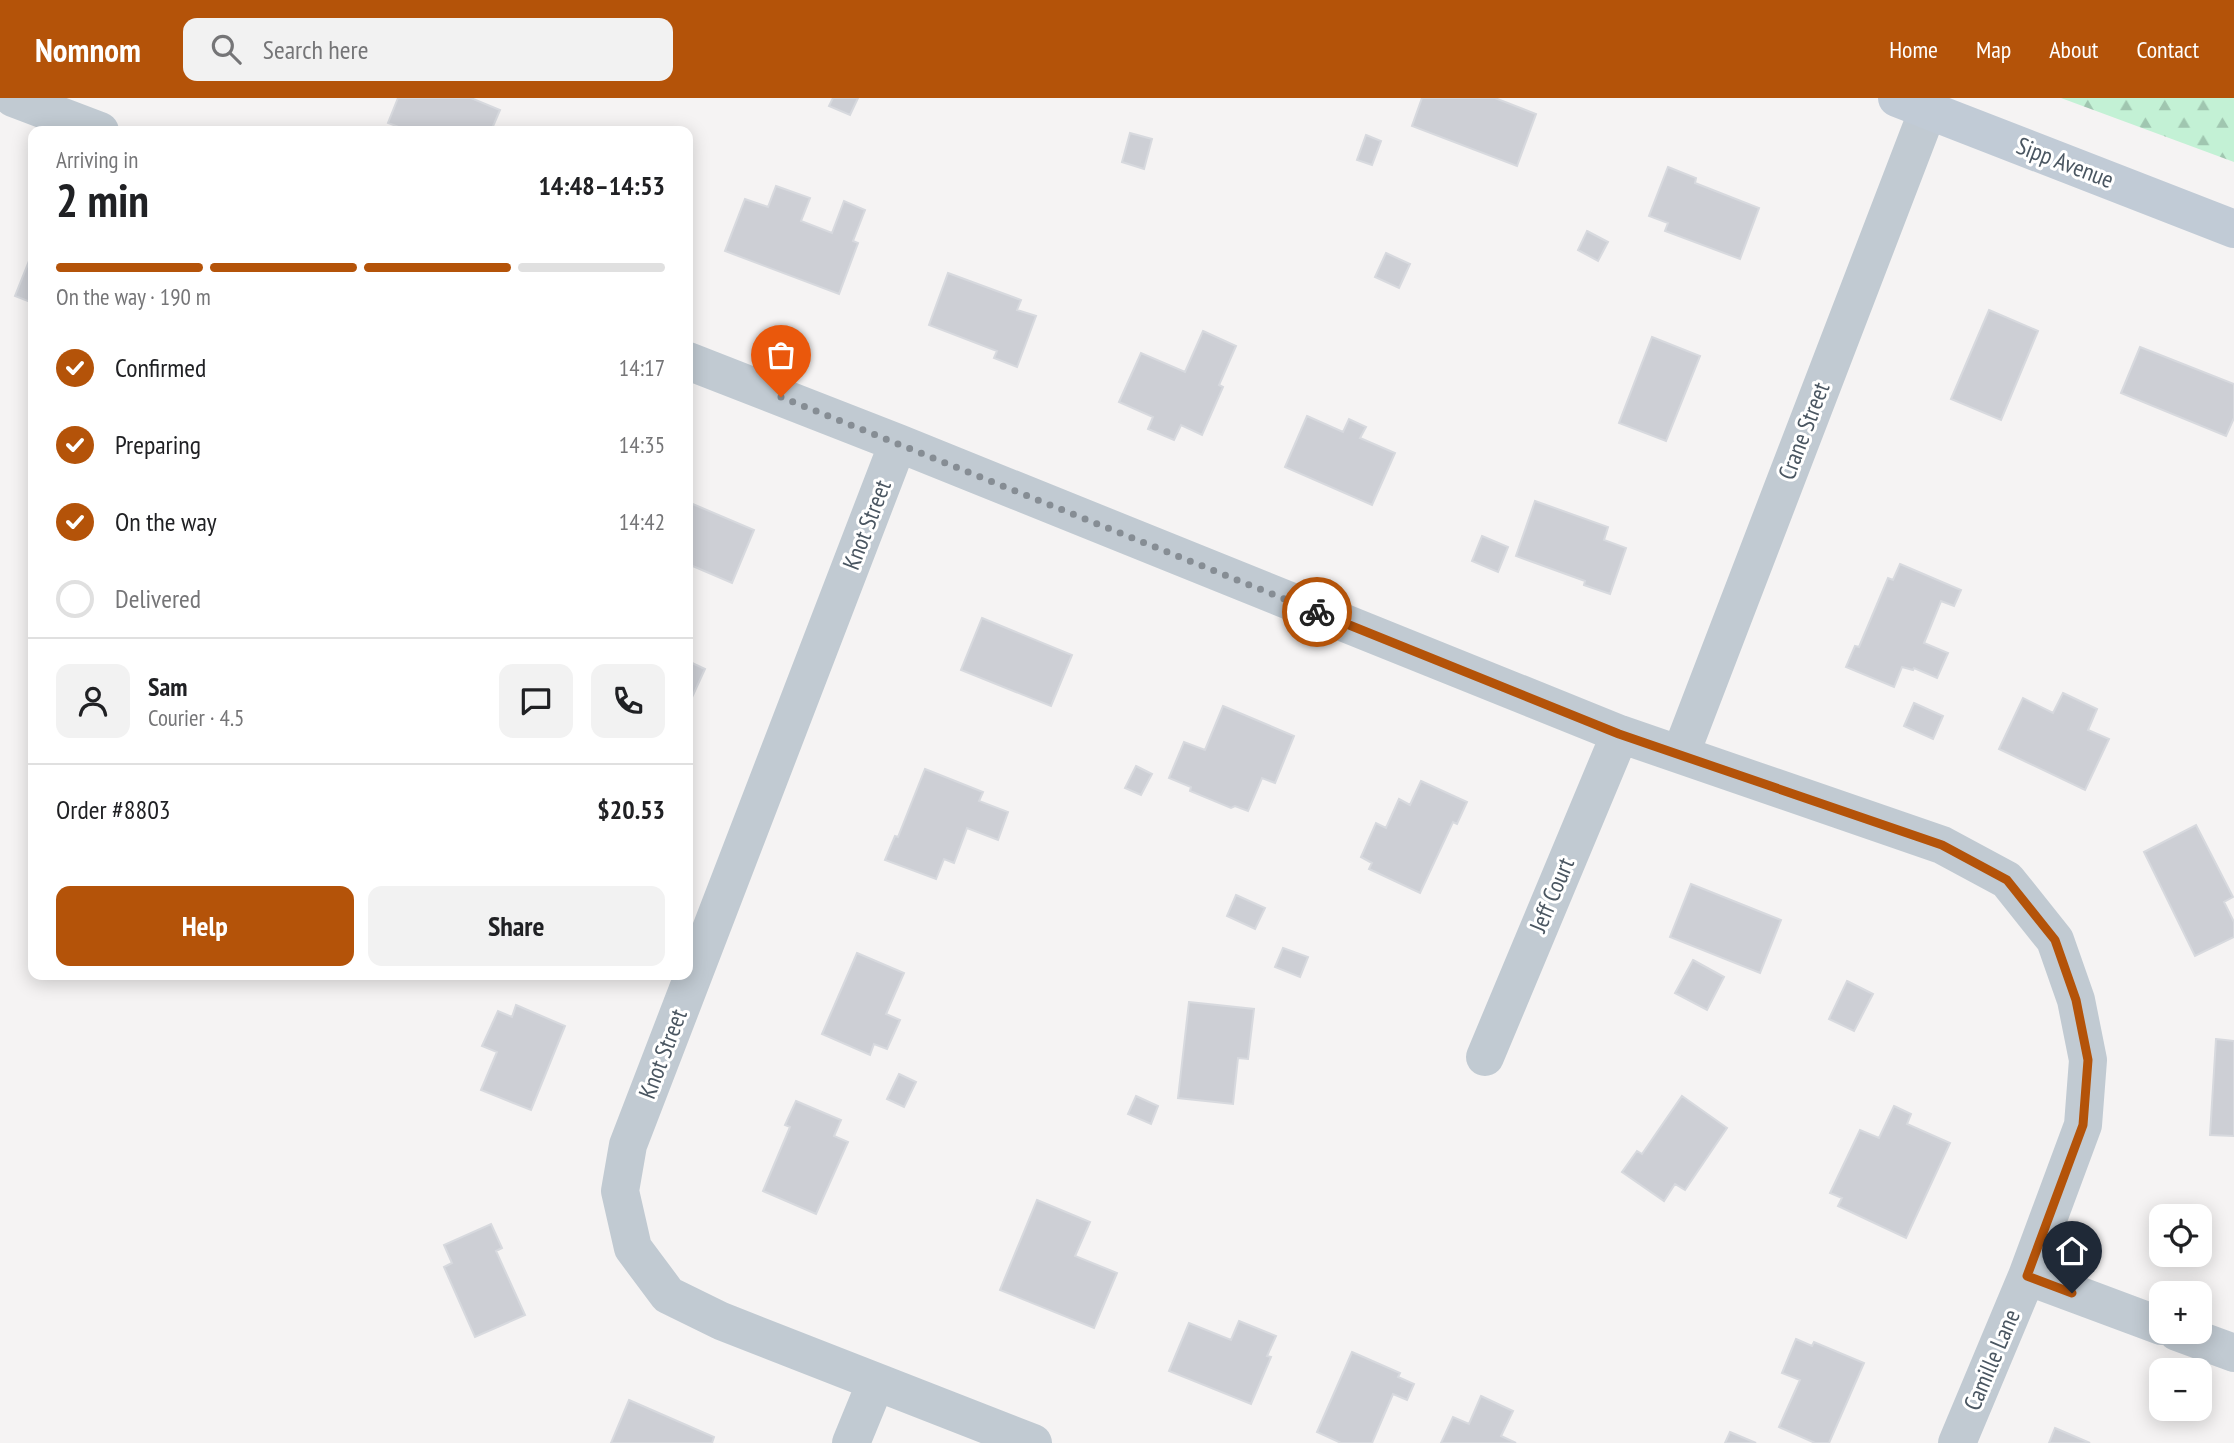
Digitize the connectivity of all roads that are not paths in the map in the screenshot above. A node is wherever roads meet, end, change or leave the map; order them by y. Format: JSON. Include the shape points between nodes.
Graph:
{"nodes":[{"id":1,"x":13,"y":98,"type":"edge"},
{"id":2,"x":1912,"y":104,"type":"edge"},
{"id":3,"x":67,"y":108,"type":"edge"},
{"id":4,"x":93,"y":126,"type":"edge"},
{"id":5,"x":2234,"y":229,"type":"edge"},
{"id":6,"x":693,"y":362,"type":"edge"},
{"id":7,"x":898,"y":443,"type":"junction"},
{"id":8,"x":1619,"y":734,"type":"junction"},
{"id":9,"x":1681,"y":753,"type":"junction"},
{"id":10,"x":693,"y":976,"type":"edge"},
{"id":11,"x":691,"y":980,"type":"edge"},
{"id":12,"x":1485,"y":1057,"type":"dead end"},
{"id":13,"x":2027,"y":1276,"type":"junction"},
{"id":14,"x":2149,"y":1322,"type":"edge"},
{"id":15,"x":2210,"y":1344,"type":"edge"},
{"id":16,"x":2234,"y":1353,"type":"edge"},
{"id":17,"x":876,"y":1382,"type":"junction"},
{"id":18,"x":852,"y":1443,"type":"edge"},
{"id":19,"x":1033,"y":1443,"type":"edge"},
{"id":20,"x":1957,"y":1443,"type":"edge"}],
"edges":[{"from":1,"to":3,"type":"street"},
{"from":2,"to":5,"type":"street","name":"Sipp Avenue"},
{"from":2,"to":9,"type":"street","name":"Crane Street"},
{"from":3,"to":4,"type":"street"},
{"from":6,"to":7,"type":"street","name":"Camille Lane"},
{"from":7,"to":8,"type":"street","name":"Camille Lane"},
{"from":7,"to":10,"type":"street","name":"Knot Street"},
{"from":8,"to":9,"type":"street","name":"Camille Lane"},
{"from":8,"to":12,"type":"street","name":"Jeff Court"},
{"from":9,"to":13,"type":"street","name":"Camille Lane","via":[[1942,845],[2007,880],[2055,940],[2076,1000],[2088,1060],[2083,1125]]},
{"from":11,"to":17,"type":"street","name":"Knot Street","via":[[628,1145],[620,1192],[634,1248],[668,1295],[721,1321]]},
{"from":13,"to":14,"type":"street"},
{"from":13,"to":20,"type":"street","name":"Camille Lane"},
{"from":15,"to":16,"type":"street"},
{"from":17,"to":18,"type":"street"},
{"from":17,"to":19,"type":"street","name":"Knot Street"}]}
